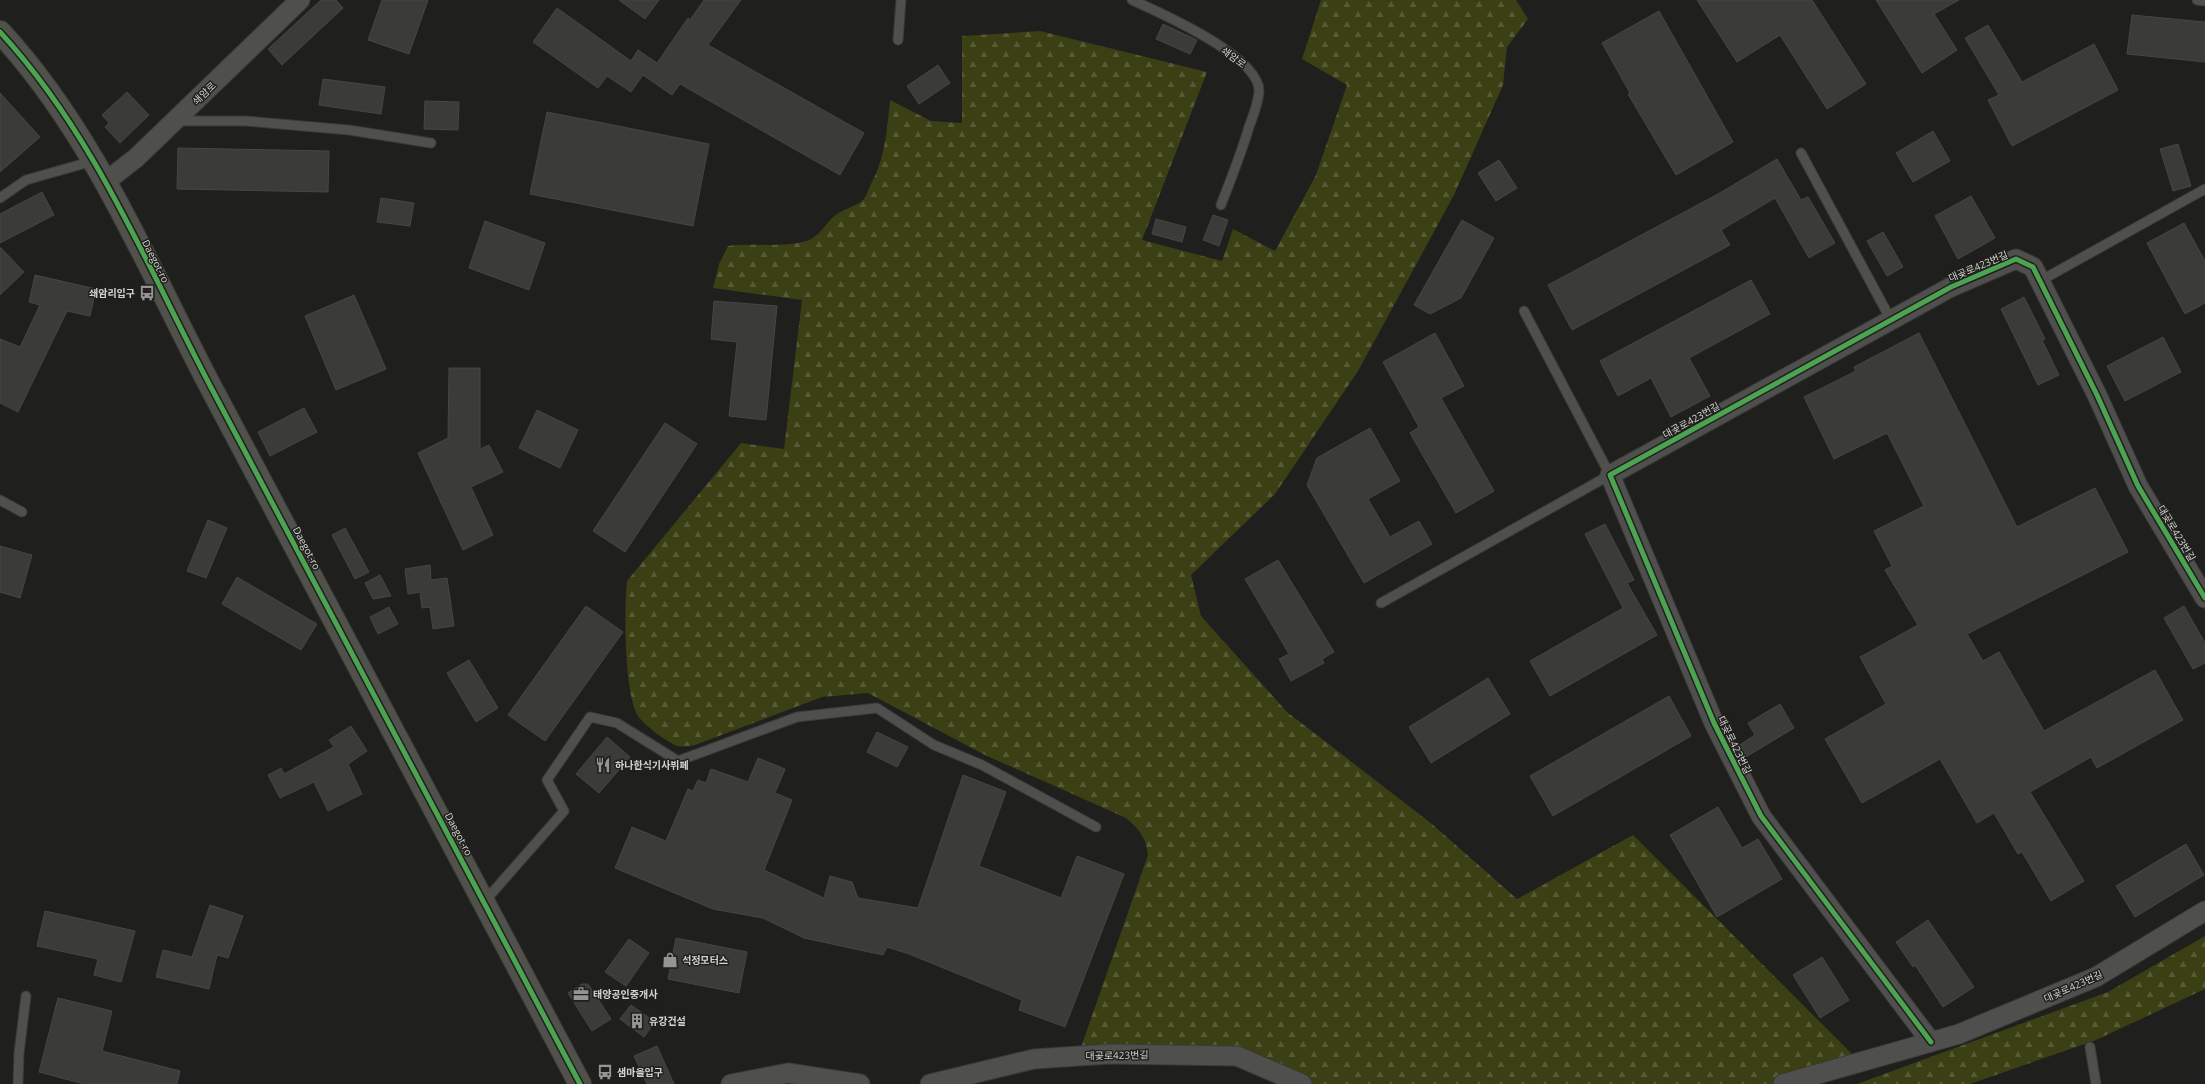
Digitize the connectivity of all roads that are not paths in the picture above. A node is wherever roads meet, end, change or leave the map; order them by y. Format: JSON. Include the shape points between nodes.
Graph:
{"nodes":[{"id":1,"x":300,"y":0,"type":"edge"},
{"id":2,"x":901,"y":0,"type":"edge"},
{"id":3,"x":1132,"y":0,"type":"edge"},
{"id":4,"x":2197,"y":0,"type":"edge"},
{"id":5,"x":2205,"y":1,"type":"edge"},
{"id":6,"x":0,"y":32,"type":"edge"},
{"id":7,"x":898,"y":40,"type":"dead end"},
{"id":8,"x":174,"y":121,"type":"junction"},
{"id":9,"x":431,"y":143,"type":"dead end"},
{"id":10,"x":1801,"y":153,"type":"dead end"},
{"id":11,"x":93,"y":161,"type":"junction"},
{"id":12,"x":105,"y":182,"type":"junction"},
{"id":13,"x":2205,"y":189,"type":"edge"},
{"id":14,"x":0,"y":198,"type":"edge"},
{"id":15,"x":1221,"y":205,"type":"dead end"},
{"id":16,"x":2040,"y":282,"type":"junction"},
{"id":17,"x":1524,"y":312,"type":"dead end"},
{"id":18,"x":1891,"y":320,"type":"junction"},
{"id":19,"x":1610,"y":475,"type":"junction"},
{"id":20,"x":0,"y":500,"type":"edge"},
{"id":21,"x":22,"y":512,"type":"dead end"},
{"id":22,"x":2205,"y":598,"type":"edge"},
{"id":23,"x":1380,"y":603,"type":"dead end"},
{"id":24,"x":1096,"y":827,"type":"dead end"},
{"id":25,"x":484,"y":902,"type":"junction"},
{"id":26,"x":2205,"y":911,"type":"edge"},
{"id":27,"x":26,"y":996,"type":"dead end"},
{"id":28,"x":1931,"y":1042,"type":"junction"},
{"id":29,"x":2090,"y":1047,"type":"dead end"},
{"id":30,"x":18,"y":1084,"type":"edge"},
{"id":31,"x":580,"y":1084,"type":"edge"},
{"id":32,"x":731,"y":1084,"type":"edge"},
{"id":33,"x":860,"y":1084,"type":"edge"},
{"id":34,"x":930,"y":1084,"type":"edge"},
{"id":35,"x":1302,"y":1084,"type":"edge"},
{"id":36,"x":1783,"y":1084,"type":"edge"},
{"id":37,"x":2096,"y":1084,"type":"edge"}],
"edges":[{"from":1,"to":8,"type":"street","name":"쇄암로"},
{"from":2,"to":7,"type":"lane"},
{"from":3,"to":15,"type":"lane","name":"쇄암로","via":[[1200,33],[1250,69],[1257,80],[1259,91],[1255,111]]},
{"from":4,"to":5,"type":"lane"},
{"from":6,"to":11,"type":"street","name":"Daegot-ro","via":[[19,52],[60,108]]},
{"from":8,"to":9,"type":"lane","via":[[260,122],[349,130]]},
{"from":8,"to":12,"type":"street","name":"쇄암로","via":[[136,158]]},
{"from":10,"to":18,"type":"lane"},
{"from":11,"to":12,"type":"street","name":"Daegot-ro"},
{"from":11,"to":14,"type":"lane","via":[[26,180]]},
{"from":12,"to":25,"type":"street","name":"Daegot-ro"},
{"from":13,"to":16,"type":"lane"},
{"from":16,"to":18,"type":"street","name":"대곶로423번길","via":[[2032,267],[2016,260],[1951,287]]},
{"from":16,"to":22,"type":"street","name":"대곶로423번길","via":[[2138,486]]},
{"from":17,"to":19,"type":"lane","name":"대곶로423번길"},
{"from":18,"to":19,"type":"street","name":"대곶로423번길"},
{"from":19,"to":23,"type":"lane","name":"대곶로423번길"},
{"from":19,"to":28,"type":"street","name":"대곶로423번길","via":[[1714,723],[1761,816]]},
{"from":20,"to":21,"type":"lane"},
{"from":24,"to":25,"type":"lane","via":[[982,765],[934,745],[877,708],[797,717],[678,761],[617,723],[590,718],[547,780],[564,811]]},
{"from":25,"to":31,"type":"street","name":"Daegot-ro"},
{"from":26,"to":28,"type":"street","name":"대곶로423번길","via":[[2096,977],[1959,1034]]},
{"from":27,"to":30,"type":"lane"},
{"from":28,"to":36,"type":"street","name":"대곶로423번길"},
{"from":29,"to":37,"type":"lane"},
{"from":32,"to":33,"type":"street","via":[[788,1073]]},
{"from":34,"to":35,"type":"street","name":"대곶로423번길","via":[[1034,1059],[1109,1054],[1237,1056]]}]}
